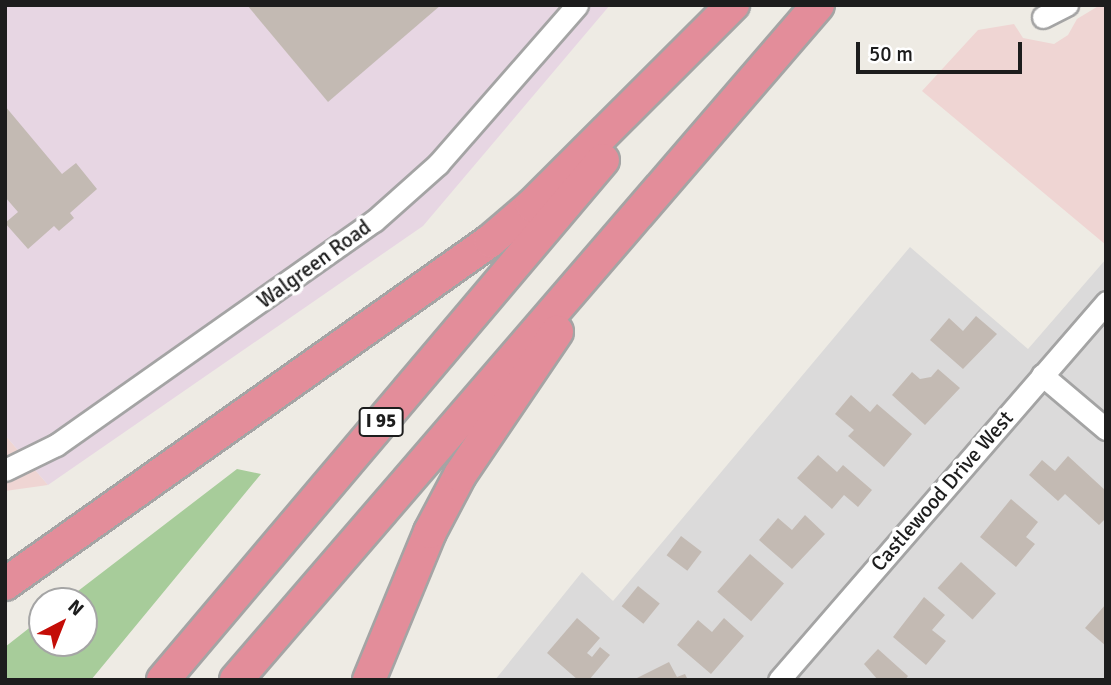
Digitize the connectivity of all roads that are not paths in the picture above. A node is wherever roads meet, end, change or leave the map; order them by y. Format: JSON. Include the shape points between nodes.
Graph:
{"nodes":[{"id":1,"x":577,"y":5,"type":"edge"},
{"id":2,"x":734,"y":5,"type":"edge"},
{"id":3,"x":818,"y":5,"type":"edge"},
{"id":4,"x":1067,"y":5,"type":"edge"},
{"id":5,"x":1043,"y":17,"type":"dead end"},
{"id":6,"x":639,"y":216,"type":"junction"},
{"id":7,"x":1106,"y":302,"type":"edge"},
{"id":8,"x":1042,"y":375,"type":"junction"},
{"id":9,"x":1106,"y":429,"type":"edge"},
{"id":10,"x":5,"y":470,"type":"edge"},
{"id":11,"x":5,"y":584,"type":"edge"},
{"id":12,"x":163,"y":680,"type":"edge"},
{"id":13,"x":236,"y":680,"type":"edge"},
{"id":14,"x":369,"y":680,"type":"edge"},
{"id":15,"x":779,"y":680,"type":"edge"}],
"edges":[{"from":1,"to":10,"type":"street","name":"Walgreen Road","via":[[438,164],[374,221],[56,445]]},
{"from":2,"to":11,"type":"highway","via":[[532,205],[480,249]]},
{"from":2,"to":12,"type":"highway","number":"I 95"},
{"from":3,"to":6,"type":"highway","number":"I 95"},
{"from":4,"to":5,"type":"street"},
{"from":6,"to":13,"type":"highway","number":"I 95","via":[[504,366]]},
{"from":6,"to":14,"type":"highway","via":[[460,475],[430,532]]},
{"from":7,"to":8,"type":"street","name":"Castlewood Drive West"},
{"from":8,"to":9,"type":"street"},
{"from":8,"to":15,"type":"street","name":"Castlewood Drive West"}]}
